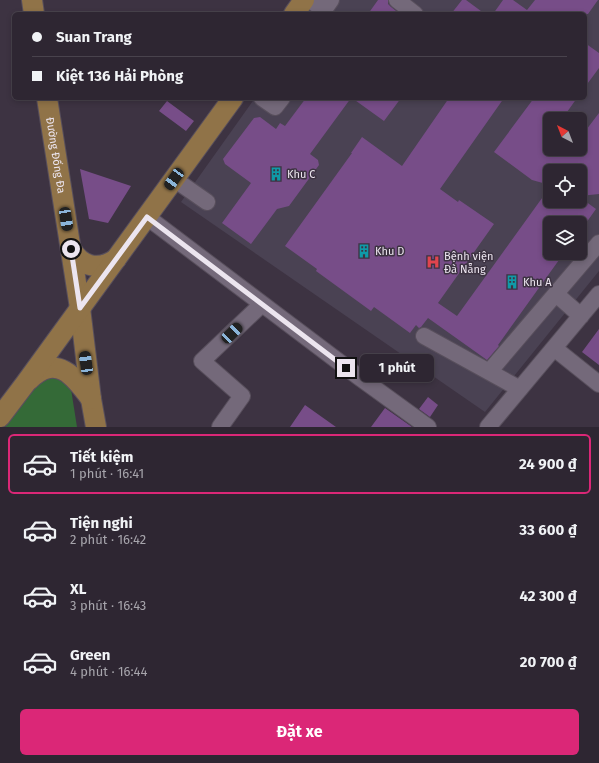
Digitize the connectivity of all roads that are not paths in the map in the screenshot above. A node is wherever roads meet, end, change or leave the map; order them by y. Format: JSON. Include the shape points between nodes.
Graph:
{"nodes":[{"id":1,"x":32,"y":0,"type":"edge"},
{"id":2,"x":304,"y":0,"type":"edge"},
{"id":3,"x":310,"y":0,"type":"edge"},
{"id":4,"x":397,"y":0,"type":"edge"},
{"id":5,"x":325,"y":8,"type":"edge"},
{"id":6,"x":34,"y":12,"type":"edge"},
{"id":7,"x":295,"y":12,"type":"edge"},
{"id":8,"x":412,"y":12,"type":"edge"},
{"id":9,"x":47,"y":100,"type":"edge"},
{"id":10,"x":232,"y":100,"type":"edge"},
{"id":11,"x":265,"y":100,"type":"edge"},
{"id":12,"x":280,"y":100,"type":"edge"},
{"id":13,"x":174,"y":179,"type":"junction"},
{"id":14,"x":207,"y":202,"type":"dead end"},
{"id":15,"x":147,"y":217,"type":"junction"},
{"id":16,"x":599,"y":243,"type":"edge"},
{"id":17,"x":71,"y":249,"type":"junction"},
{"id":18,"x":116,"y":259,"type":"junction"},
{"id":19,"x":556,"y":294,"type":"junction"},
{"id":20,"x":599,"y":294,"type":"edge"},
{"id":21,"x":262,"y":304,"type":"junction"},
{"id":22,"x":80,"y":308,"type":"junction"},
{"id":23,"x":581,"y":316,"type":"junction"},
{"id":24,"x":424,"y":336,"type":"dead end"},
{"id":25,"x":554,"y":348,"type":"junction"},
{"id":26,"x":489,"y":372,"type":"junction"},
{"id":27,"x":25,"y":384,"type":"junction"},
{"id":28,"x":599,"y":384,"type":"edge"},
{"id":29,"x":520,"y":389,"type":"junction"},
{"id":30,"x":91,"y":399,"type":"junction"},
{"id":31,"x":0,"y":417,"type":"edge"},
{"id":32,"x":496,"y":424,"type":"edge"},
{"id":33,"x":96,"y":427,"type":"edge"},
{"id":34,"x":220,"y":427,"type":"edge"},
{"id":35,"x":428,"y":427,"type":"edge"}],
"edges":[{"from":1,"to":6,"type":"main road"},
{"from":2,"to":7,"type":"main road"},
{"from":3,"to":5,"type":"street"},
{"from":4,"to":8,"type":"street"},
{"from":9,"to":17,"type":"main road","name":"Đường Đống Đa"},
{"from":10,"to":13,"type":"main road"},
{"from":11,"to":12,"type":"street","via":[[275,107]]},
{"from":13,"to":14,"type":"street"},
{"from":13,"to":15,"type":"main road"},
{"from":15,"to":18,"type":"main road"},
{"from":15,"to":21,"type":"street"},
{"from":16,"to":19,"type":"street"},
{"from":17,"to":18,"type":"main road","via":[[75,257],[90,266],[108,264]]},
{"from":17,"to":22,"type":"main road","name":"Đường Đống Đa"},
{"from":18,"to":22,"type":"main road"},
{"from":19,"to":23,"type":"street"},
{"from":19,"to":26,"type":"street"},
{"from":20,"to":23,"type":"street"},
{"from":21,"to":34,"type":"street","via":[[202,361],[242,396]]},
{"from":21,"to":35,"type":"street"},
{"from":22,"to":27,"type":"main road"},
{"from":22,"to":30,"type":"main road","name":"Đường Đống Đa"},
{"from":23,"to":25,"type":"street"},
{"from":24,"to":26,"type":"street"},
{"from":25,"to":28,"type":"street"},
{"from":25,"to":29,"type":"street"},
{"from":26,"to":29,"type":"street"},
{"from":27,"to":30,"type":"main road","via":[[42,371],[55,368],[72,375]]},
{"from":27,"to":31,"type":"main road"},
{"from":29,"to":32,"type":"street"},
{"from":30,"to":33,"type":"main road","name":"Đường Đống Đa"}]}
